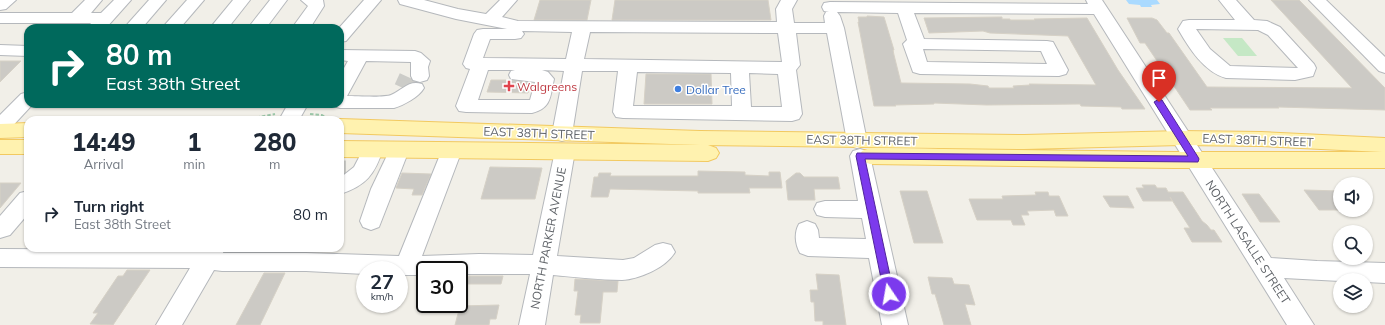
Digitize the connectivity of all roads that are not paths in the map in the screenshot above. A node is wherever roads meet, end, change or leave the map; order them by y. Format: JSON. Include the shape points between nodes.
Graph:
{"nodes":[{"id":1,"x":8,"y":0,"type":"edge"},
{"id":2,"x":94,"y":0,"type":"edge"},
{"id":3,"x":123,"y":0,"type":"edge"},
{"id":4,"x":158,"y":0,"type":"edge"},
{"id":5,"x":196,"y":0,"type":"edge"},
{"id":6,"x":242,"y":0,"type":"edge"},
{"id":7,"x":278,"y":0,"type":"edge"},
{"id":8,"x":309,"y":0,"type":"edge"},
{"id":9,"x":373,"y":0,"type":"edge"},
{"id":10,"x":406,"y":0,"type":"edge"},
{"id":11,"x":472,"y":0,"type":"edge"},
{"id":12,"x":508,"y":0,"type":"edge"},
{"id":13,"x":789,"y":0,"type":"edge"},
{"id":14,"x":1227,"y":0,"type":"edge"},
{"id":15,"x":1317,"y":0,"type":"edge"},
{"id":16,"x":830,"y":3,"type":"edge"},
{"id":17,"x":968,"y":4,"type":"edge"},
{"id":18,"x":0,"y":5,"type":"edge"},
{"id":19,"x":1097,"y":5,"type":"edge"},
{"id":20,"x":904,"y":7,"type":"junction"},
{"id":21,"x":456,"y":14,"type":"junction"},
{"id":22,"x":0,"y":18,"type":"edge"},
{"id":23,"x":76,"y":18,"type":"junction"},
{"id":24,"x":490,"y":20,"type":"junction"},
{"id":25,"x":101,"y":23,"type":"edge"},
{"id":26,"x":137,"y":24,"type":"edge"},
{"id":27,"x":175,"y":24,"type":"edge"},
{"id":28,"x":222,"y":24,"type":"edge"},
{"id":29,"x":260,"y":24,"type":"edge"},
{"id":30,"x":304,"y":24,"type":"edge"},
{"id":31,"x":1249,"y":25,"type":"junction"},
{"id":32,"x":518,"y":26,"type":"junction"},
{"id":33,"x":582,"y":26,"type":"junction"},
{"id":34,"x":787,"y":28,"type":"junction"},
{"id":35,"x":835,"y":28,"type":"junction"},
{"id":36,"x":344,"y":33,"type":"edge"},
{"id":37,"x":917,"y":44,"type":"junction"},
{"id":38,"x":0,"y":50,"type":"edge"},
{"id":39,"x":24,"y":51,"type":"edge"},
{"id":40,"x":344,"y":55,"type":"edge"},
{"id":41,"x":360,"y":56,"type":"junction"},
{"id":42,"x":574,"y":65,"type":"junction"},
{"id":43,"x":628,"y":66,"type":"junction"},
{"id":44,"x":1385,"y":67,"type":"edge"},
{"id":45,"x":740,"y":68,"type":"junction"},
{"id":46,"x":787,"y":68,"type":"junction"},
{"id":47,"x":479,"y":69,"type":"junction"},
{"id":48,"x":344,"y":85,"type":"edge"},
{"id":49,"x":409,"y":85,"type":"junction"},
{"id":50,"x":344,"y":101,"type":"edge"},
{"id":51,"x":24,"y":102,"type":"edge"},
{"id":52,"x":24,"y":103,"type":"edge"},
{"id":53,"x":0,"y":105,"type":"edge"},
{"id":54,"x":742,"y":114,"type":"junction"},
{"id":55,"x":344,"y":126,"type":"edge"},
{"id":56,"x":381,"y":126,"type":"junction"},
{"id":57,"x":0,"y":127,"type":"edge"},
{"id":58,"x":24,"y":130,"type":"edge"},
{"id":59,"x":0,"y":131,"type":"edge"},
{"id":60,"x":1181,"y":138,"type":"junction"},
{"id":61,"x":563,"y":143,"type":"junction"},
{"id":62,"x":1385,"y":145,"type":"edge"},
{"id":63,"x":0,"y":147,"type":"edge"},
{"id":64,"x":24,"y":147,"type":"edge"},
{"id":65,"x":859,"y":148,"type":"junction"},
{"id":66,"x":344,"y":149,"type":"tunnel mouth"},
{"id":67,"x":373,"y":149,"type":"junction"},
{"id":68,"x":399,"y":150,"type":"junction"},
{"id":69,"x":452,"y":150,"type":"junction"},
{"id":70,"x":1194,"y":159,"type":"junction"},
{"id":71,"x":1385,"y":160,"type":"edge"},
{"id":72,"x":349,"y":177,"type":"edge"},
{"id":73,"x":24,"y":204,"type":"edge"},
{"id":74,"x":825,"y":209,"type":"dead end"},
{"id":75,"x":871,"y":210,"type":"junction"},
{"id":76,"x":371,"y":221,"type":"dead end"},
{"id":77,"x":0,"y":229,"type":"edge"},
{"id":78,"x":807,"y":230,"type":"dead end"},
{"id":79,"x":879,"y":249,"type":"junction"},
{"id":80,"x":662,"y":252,"type":"dead end"},
{"id":81,"x":211,"y":254,"type":"edge"},
{"id":82,"x":0,"y":258,"type":"edge"},
{"id":83,"x":408,"y":263,"type":"edge"},
{"id":84,"x":356,"y":264,"type":"edge"},
{"id":85,"x":543,"y":265,"type":"junction"},
{"id":86,"x":408,"y":266,"type":"edge"},
{"id":87,"x":1264,"y":267,"type":"junction"},
{"id":88,"x":1385,"y":273,"type":"edge"},
{"id":89,"x":169,"y":325,"type":"edge"},
{"id":90,"x":532,"y":325,"type":"edge"},
{"id":91,"x":895,"y":325,"type":"edge"},
{"id":92,"x":1301,"y":325,"type":"edge"}],
"edges":[{"from":1,"to":18,"type":"street"},
{"from":2,"to":23,"type":"street"},
{"from":3,"to":25,"type":"street"},
{"from":4,"to":26,"type":"street"},
{"from":5,"to":27,"type":"street"},
{"from":6,"to":28,"type":"street"},
{"from":7,"to":29,"type":"street"},
{"from":8,"to":30,"type":"street","via":[[316,2],[316,6]]},
{"from":9,"to":36,"type":"street"},
{"from":10,"to":21,"type":"street"},
{"from":11,"to":21,"type":"street"},
{"from":12,"to":24,"type":"street"},
{"from":13,"to":34,"type":"street","via":[[784,9]]},
{"from":14,"to":31,"type":"street"},
{"from":15,"to":44,"type":"street"},
{"from":16,"to":20,"type":"street"},
{"from":16,"to":35,"type":"street"},
{"from":17,"to":19,"type":"street"},
{"from":17,"to":20,"type":"street"},
{"from":19,"to":60,"type":"street","name":"NORTH LASALLE STREET"},
{"from":20,"to":37,"type":"street"},
{"from":21,"to":24,"type":"street"},
{"from":22,"to":23,"type":"street"},
{"from":23,"to":25,"type":"street"},
{"from":24,"to":32,"type":"street"},
{"from":31,"to":31,"type":"street","via":[[1195,24],[1189,25],[1187,29],[1211,62],[1226,72],[1306,72],[1305,64],[1274,31]]},
{"from":32,"to":33,"type":"street"},
{"from":32,"to":47,"type":"street","via":[[514,35],[483,34],[472,64]]},
{"from":33,"to":34,"type":"street"},
{"from":33,"to":42,"type":"street","name":"NORTH PARKER AVENUE"},
{"from":34,"to":35,"type":"street"},
{"from":34,"to":46,"type":"street","via":[[791,65]]},
{"from":35,"to":65,"type":"street"},
{"from":37,"to":37,"type":"street","via":[[1047,46],[1059,70],[920,68],[912,44]]},
{"from":38,"to":39,"type":"street"},
{"from":40,"to":41,"type":"street"},
{"from":41,"to":48,"type":"street"},
{"from":41,"to":49,"type":"street","via":[[415,57],[421,61]]},
{"from":42,"to":43,"type":"street"},
{"from":42,"to":47,"type":"street"},
{"from":42,"to":61,"type":"street","name":"NORTH PARKER AVENUE"},
{"from":43,"to":45,"type":"street"},
{"from":43,"to":54,"type":"street","via":[[623,112]]},
{"from":45,"to":46,"type":"street"},
{"from":45,"to":54,"type":"street"},
{"from":46,"to":54,"type":"street","via":[[792,114]]},
{"from":47,"to":47,"type":"street","via":[[466,106],[532,107],[539,103],[545,79],[541,76]]},
{"from":49,"to":50,"type":"street"},
{"from":49,"to":56,"type":"street"},
{"from":51,"to":53,"type":"street"},
{"from":52,"to":57,"type":"street"},
{"from":55,"to":56,"type":"main road","name":"EAST 38TH STREET"},
{"from":56,"to":61,"type":"main road","name":"EAST 38TH STREET"},
{"from":58,"to":59,"type":"main road"},
{"from":60,"to":62,"type":"main road","name":"EAST 38TH STREET"},
{"from":60,"to":65,"type":"main road","name":"EAST 38TH STREET"},
{"from":60,"to":70,"type":"street","name":"NORTH LASALLE STREET"},
{"from":61,"to":65,"type":"main road","name":"EAST 38TH STREET"},
{"from":61,"to":69,"type":"main road","name":"EAST 38TH STREET"},
{"from":61,"to":85,"type":"street","name":"NORTH PARKER AVENUE"},
{"from":63,"to":64,"type":"main road"},
{"from":65,"to":70,"type":"main road","name":"EAST 38TH STREET"},
{"from":65,"to":75,"type":"street"},
{"from":66,"to":67,"type":"main road","name":"EAST 38TH STREET"},
{"from":67,"to":68,"type":"main road","name":"EAST 38TH STREET"},
{"from":67,"to":72,"type":"street"},
{"from":68,"to":69,"type":"main road","name":"EAST 38TH STREET"},
{"from":68,"to":76,"type":"street"},
{"from":69,"to":83,"type":"street"},
{"from":70,"to":71,"type":"main road","name":"EAST 38TH STREET"},
{"from":70,"to":87,"type":"street","name":"NORTH LASALLE STREET"},
{"from":73,"to":77,"type":"street"},
{"from":74,"to":75,"type":"street"},
{"from":75,"to":79,"type":"street"},
{"from":78,"to":79,"type":"street","via":[[808,247]]},
{"from":79,"to":91,"type":"street"},
{"from":80,"to":85,"type":"street","via":[[640,266],[623,270]]},
{"from":81,"to":82,"type":"street"},
{"from":81,"to":84,"type":"street","via":[[222,262]]},
{"from":81,"to":89,"type":"street"},
{"from":85,"to":86,"type":"street"},
{"from":85,"to":90,"type":"street","name":"NORTH PARKER AVENUE"},
{"from":87,"to":88,"type":"street","via":[[1316,272]]},
{"from":87,"to":92,"type":"street","name":"NORTH LASALLE STREET"}]}
